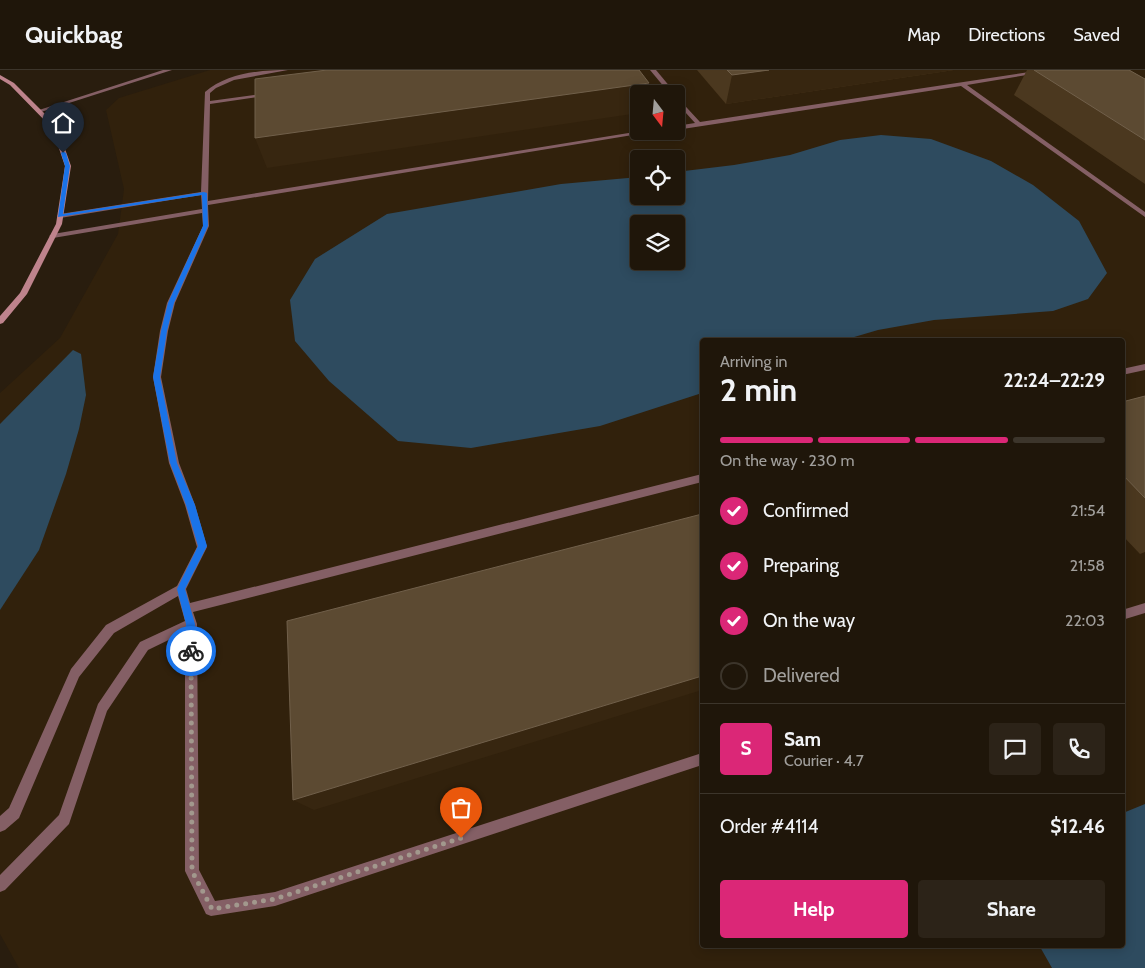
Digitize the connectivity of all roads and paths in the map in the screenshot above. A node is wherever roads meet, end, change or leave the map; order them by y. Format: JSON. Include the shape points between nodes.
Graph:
{"nodes":[{"id":1,"x":169,"y":70,"type":"edge"},
{"id":2,"x":285,"y":70,"type":"edge"},
{"id":3,"x":653,"y":70,"type":"edge"},
{"id":4,"x":1054,"y":70,"type":"edge"},
{"id":5,"x":0,"y":77,"type":"edge"},
{"id":6,"x":962,"y":84,"type":"junction"},
{"id":7,"x":666,"y":85,"type":"edge"},
{"id":8,"x":275,"y":94,"type":"edge"},
{"id":9,"x":207,"y":103,"type":"junction"},
{"id":10,"x":685,"y":108,"type":"edge"},
{"id":11,"x":39,"y":111,"type":"junction"},
{"id":12,"x":699,"y":124,"type":"junction"},
{"id":13,"x":685,"y":126,"type":"edge"},
{"id":14,"x":630,"y":135,"type":"edge"},
{"id":15,"x":204,"y":193,"type":"junction"},
{"id":16,"x":205,"y":206,"type":"junction"},
{"id":17,"x":1145,"y":215,"type":"edge"},
{"id":18,"x":60,"y":216,"type":"junction"},
{"id":19,"x":53,"y":236,"type":"junction"},
{"id":20,"x":0,"y":321,"type":"edge"},
{"id":21,"x":1145,"y":366,"type":"edge"},
{"id":22,"x":1125,"y":371,"type":"edge"},
{"id":23,"x":700,"y":479,"type":"edge"},
{"id":24,"x":181,"y":589,"type":"junction"},
{"id":25,"x":1145,"y":608,"type":"edge"},
{"id":26,"x":187,"y":609,"type":"junction"},
{"id":27,"x":1125,"y":614,"type":"edge"},
{"id":28,"x":191,"y":624,"type":"junction"},
{"id":29,"x":700,"y":760,"type":"edge"},
{"id":30,"x":0,"y":825,"type":"edge"},
{"id":31,"x":0,"y":885,"type":"edge"}],
"edges":[{"from":1,"to":11,"type":"street"},
{"from":2,"to":9,"type":"street","via":[[250,74],[213,86],[207,93]]},
{"from":3,"to":7,"type":"street"},
{"from":4,"to":6,"type":"street"},
{"from":5,"to":11,"type":"street","via":[[12,84]]},
{"from":6,"to":12,"type":"street"},
{"from":6,"to":17,"type":"street"},
{"from":8,"to":9,"type":"street"},
{"from":9,"to":15,"type":"street"},
{"from":10,"to":12,"type":"street"},
{"from":11,"to":18,"type":"street","via":[[54,127],[68,166]]},
{"from":12,"to":13,"type":"street"},
{"from":14,"to":16,"type":"street"},
{"from":15,"to":16,"type":"street"},
{"from":15,"to":18,"type":"street"},
{"from":16,"to":19,"type":"street"},
{"from":16,"to":24,"type":"street","via":[[206,226],[171,303],[157,377],[174,463],[202,546]]},
{"from":18,"to":19,"type":"street"},
{"from":19,"to":20,"type":"street","via":[[23,294]]},
{"from":21,"to":22,"type":"street"},
{"from":23,"to":26,"type":"street"},
{"from":24,"to":26,"type":"street"},
{"from":24,"to":30,"type":"street","via":[[110,629],[75,673],[14,813]]},
{"from":25,"to":27,"type":"street"},
{"from":26,"to":28,"type":"street"},
{"from":28,"to":29,"type":"street","via":[[192,871],[212,909],[275,899]]},
{"from":28,"to":31,"type":"street","via":[[144,646],[102,708],[64,819]]}]}
